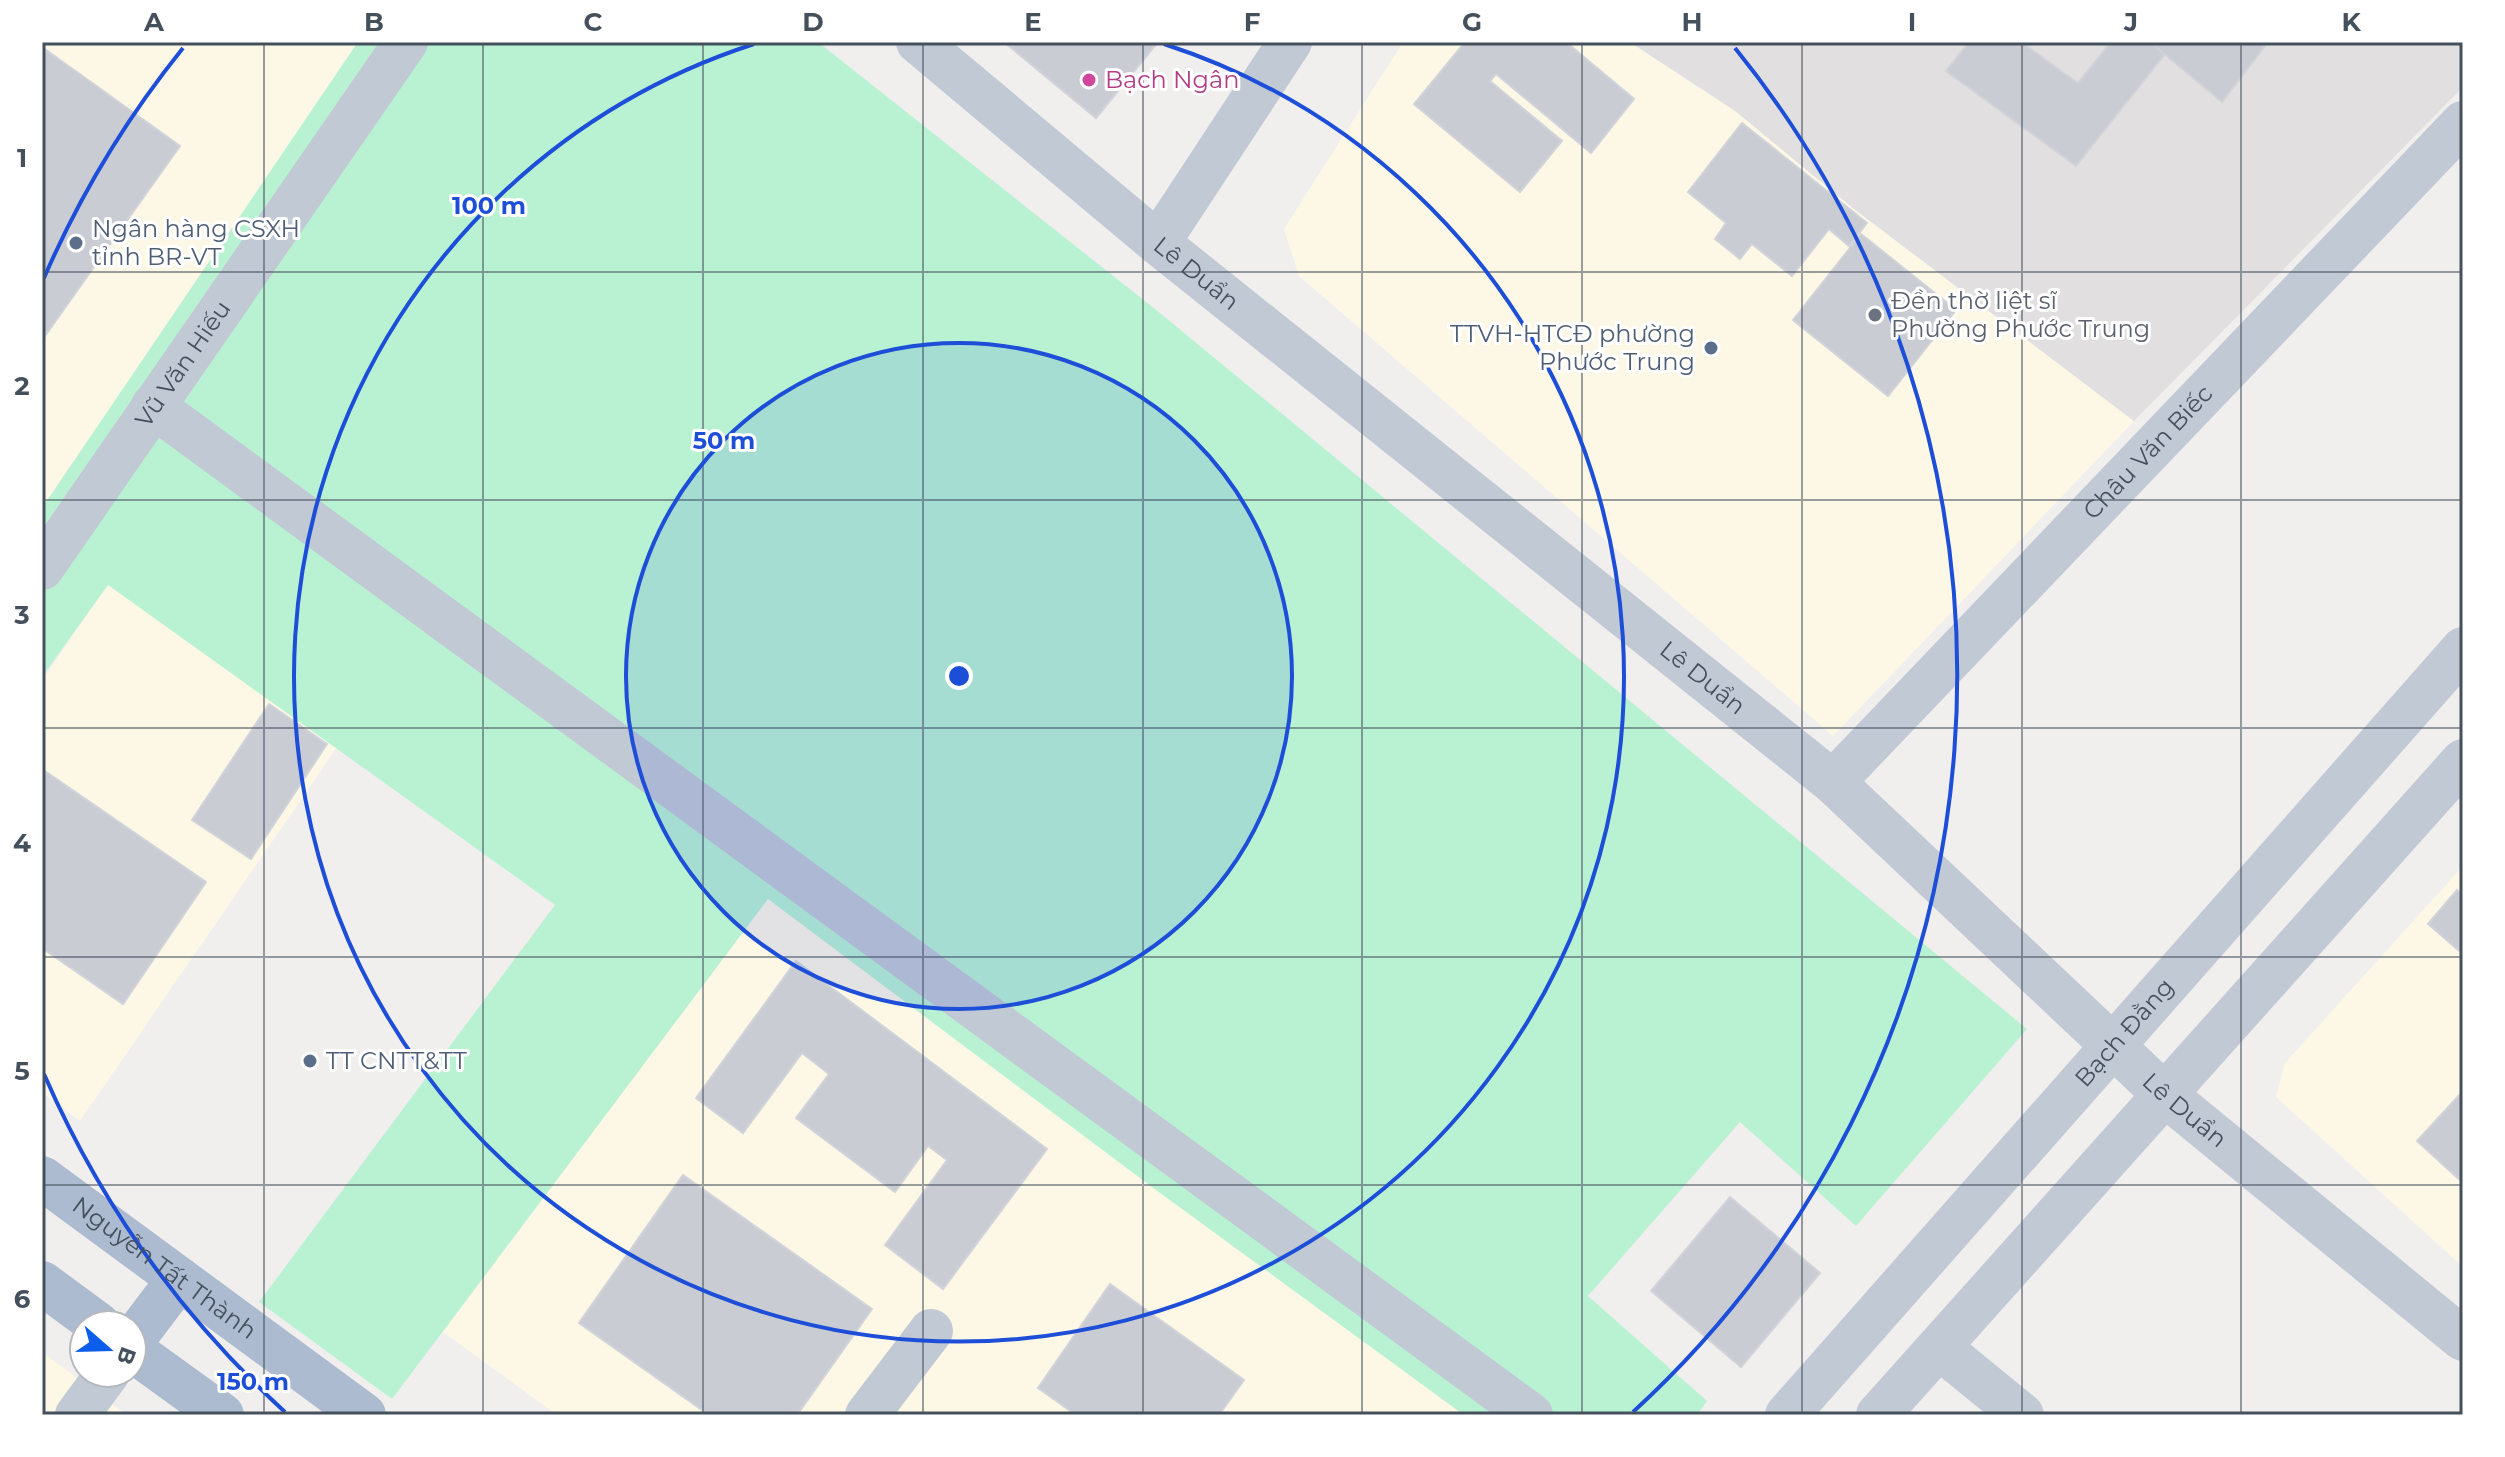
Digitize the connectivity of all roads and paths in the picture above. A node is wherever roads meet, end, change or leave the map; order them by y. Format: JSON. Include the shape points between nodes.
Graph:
{"nodes":[{"id":1,"x":406,"y":42,"type":"edge"},
{"id":2,"x":918,"y":42,"type":"edge"},
{"id":3,"x":1290,"y":42,"type":"edge"},
{"id":4,"x":2463,"y":123,"type":"edge"},
{"id":5,"x":1158,"y":243,"type":"junction"},
{"id":6,"x":153,"y":406,"type":"junction"},
{"id":7,"x":42,"y":568,"type":"edge"},
{"id":8,"x":2463,"y":649,"type":"edge"},
{"id":9,"x":2463,"y":761,"type":"edge"},
{"id":10,"x":1833,"y":782,"type":"junction"},
{"id":11,"x":2112,"y":1048,"type":"junction"},
{"id":12,"x":2164,"y":1094,"type":"junction"},
{"id":13,"x":42,"y":1178,"type":"edge"},
{"id":14,"x":179,"y":1279,"type":"junction"},
{"id":15,"x":42,"y":1283,"type":"edge"},
{"id":16,"x":77,"y":1309,"type":"edge"},
{"id":17,"x":148,"y":1320,"type":"edge"},
{"id":18,"x":931,"y":1331,"type":"dead end"},
{"id":19,"x":2463,"y":1339,"type":"edge"},
{"id":20,"x":1940,"y":1348,"type":"junction"},
{"id":21,"x":148,"y":1362,"type":"edge"},
{"id":22,"x":96,"y":1389,"type":"edge"},
{"id":23,"x":77,"y":1415,"type":"edge"},
{"id":24,"x":222,"y":1415,"type":"edge"},
{"id":25,"x":364,"y":1415,"type":"edge"},
{"id":26,"x":867,"y":1415,"type":"edge"},
{"id":27,"x":1531,"y":1415,"type":"edge"},
{"id":28,"x":1787,"y":1415,"type":"edge"},
{"id":29,"x":1878,"y":1415,"type":"edge"},
{"id":30,"x":2022,"y":1415,"type":"edge"}],
"edges":[{"from":1,"to":6,"type":"street","name":"Vũ Văn Hiếu"},
{"from":2,"to":5,"type":"street","name":"Lê Duẩn"},
{"from":3,"to":5,"type":"street"},
{"from":4,"to":10,"type":"street","name":"Châu Văn Biếc"},
{"from":5,"to":10,"type":"street","name":"Lê Duẩn"},
{"from":6,"to":7,"type":"street","name":"Vũ Văn Hiếu"},
{"from":6,"to":27,"type":"street"},
{"from":8,"to":11,"type":"street","name":"Bạch Đằng"},
{"from":9,"to":12,"type":"street"},
{"from":10,"to":11,"type":"street","name":"Lê Duẩn"},
{"from":11,"to":12,"type":"street","name":"Lê Duẩn"},
{"from":11,"to":28,"type":"street","name":"Bạch Đằng"},
{"from":12,"to":19,"type":"street","name":"Lê Duẩn"},
{"from":12,"to":20,"type":"street"},
{"from":13,"to":14,"type":"main road","name":"Nguyễn Tất Thành"},
{"from":14,"to":17,"type":"main road"},
{"from":14,"to":25,"type":"main road","name":"Nguyễn Tất Thành"},
{"from":15,"to":16,"type":"main road"},
{"from":18,"to":26,"type":"street"},
{"from":20,"to":29,"type":"street"},
{"from":20,"to":30,"type":"street"},
{"from":21,"to":24,"type":"main road"},
{"from":22,"to":23,"type":"street"}]}
